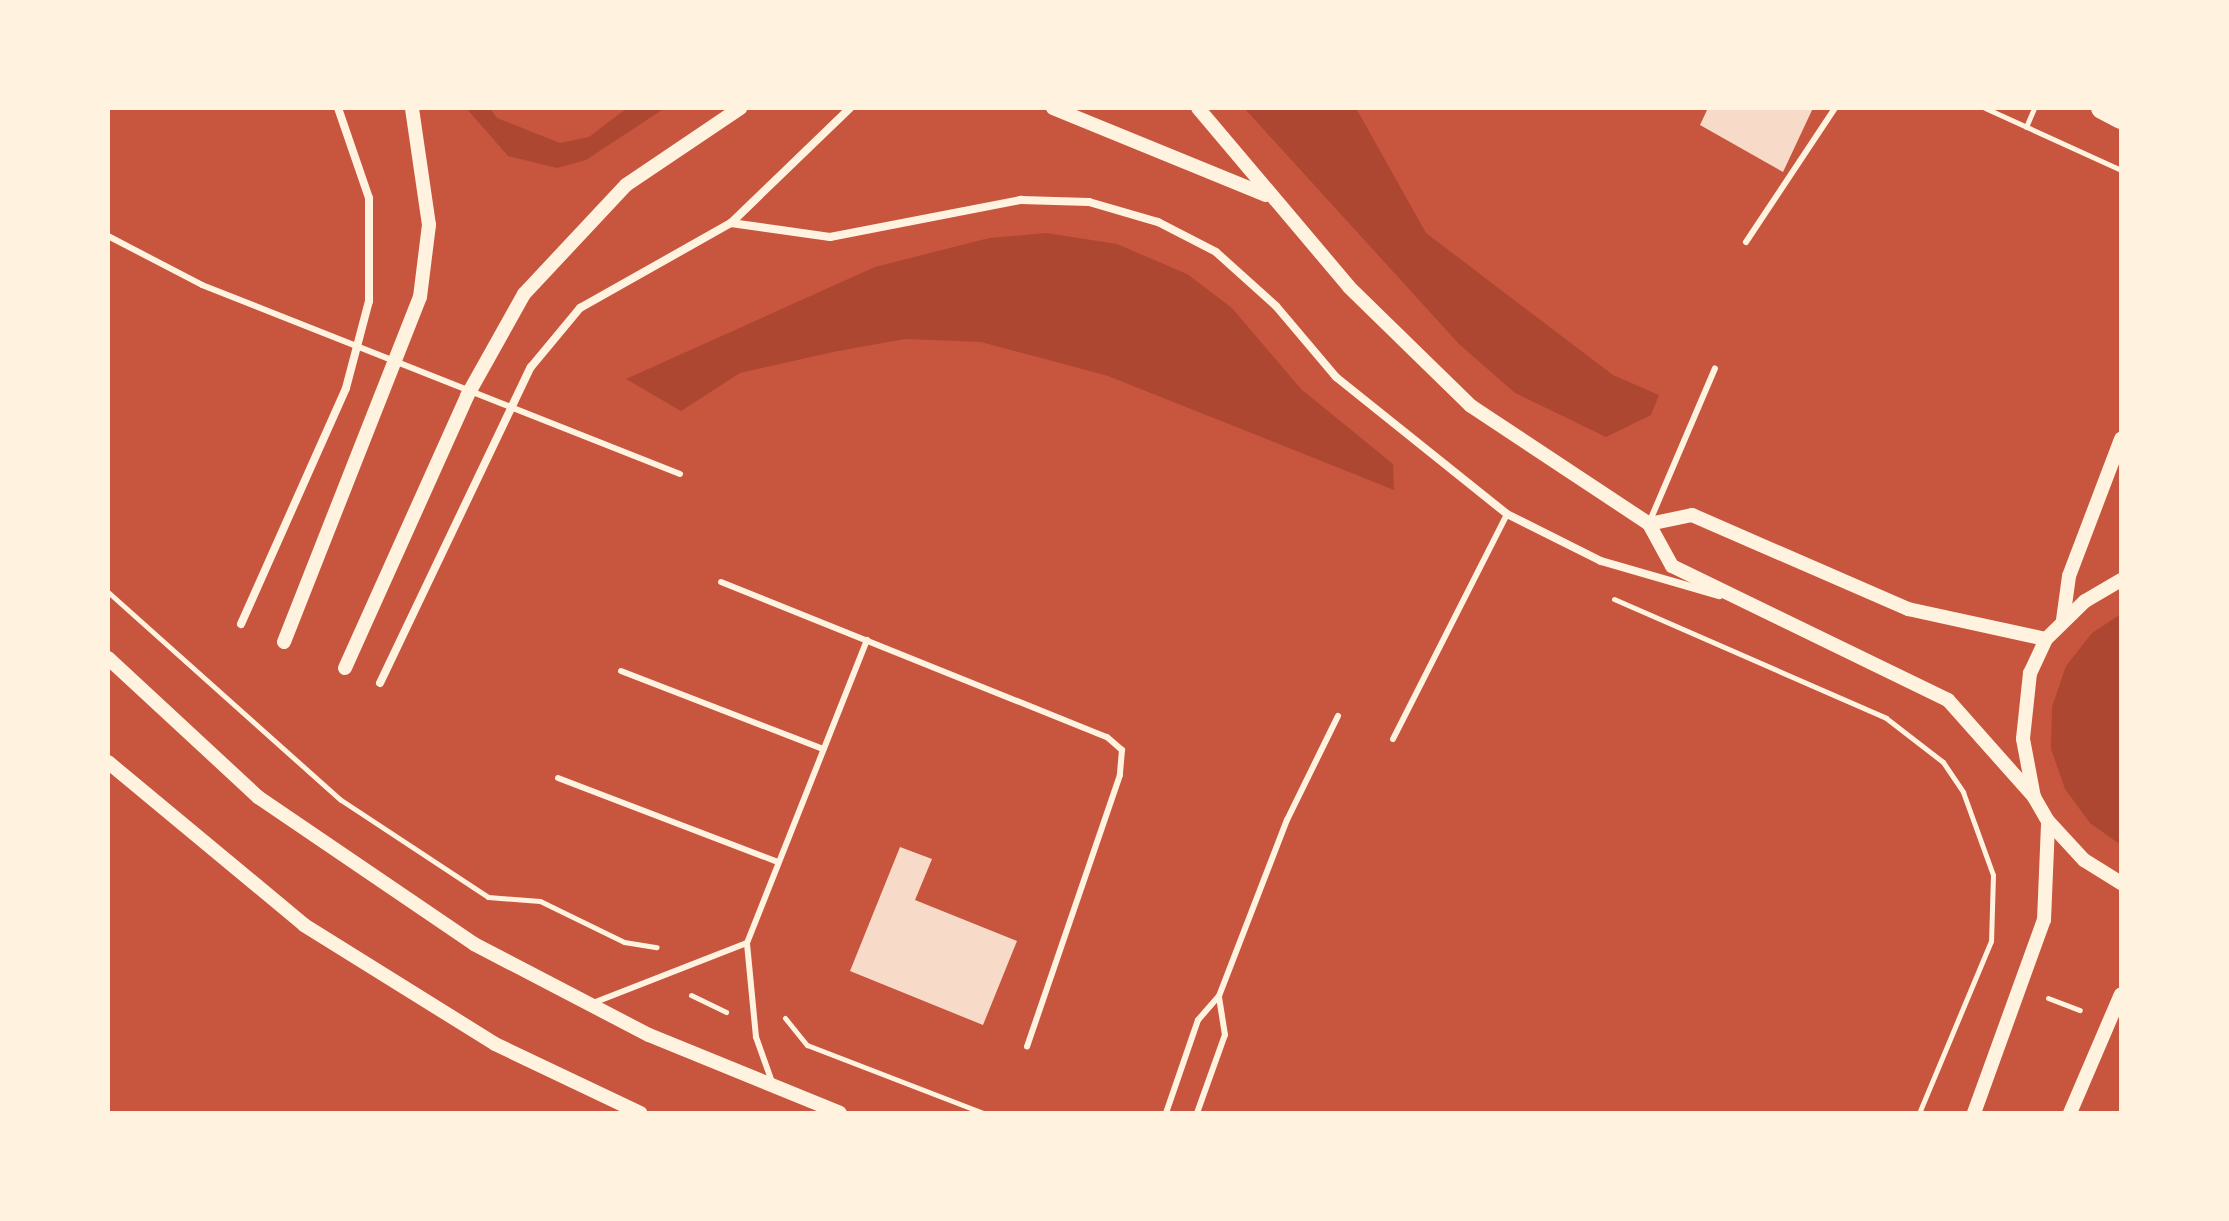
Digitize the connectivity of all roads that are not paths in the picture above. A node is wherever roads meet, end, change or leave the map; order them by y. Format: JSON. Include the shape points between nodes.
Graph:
{"nodes":[{"id":1,"x":338,"y":108,"type":"edge"},
{"id":2,"x":412,"y":108,"type":"edge"},
{"id":3,"x":740,"y":108,"type":"edge"},
{"id":4,"x":850,"y":108,"type":"edge"},
{"id":5,"x":1053,"y":108,"type":"edge"},
{"id":6,"x":1198,"y":108,"type":"edge"},
{"id":7,"x":1835,"y":108,"type":"edge"},
{"id":8,"x":2102,"y":108,"type":"edge"},
{"id":9,"x":2121,"y":118,"type":"edge"},
{"id":10,"x":1266,"y":195,"type":"junction"},
{"id":11,"x":731,"y":223,"type":"junction"},
{"id":12,"x":108,"y":236,"type":"edge"},
{"id":13,"x":1746,"y":242,"type":"dead end"},
{"id":14,"x":1715,"y":368,"type":"dead end"},
{"id":15,"x":2121,"y":439,"type":"edge"},
{"id":16,"x":680,"y":474,"type":"dead end"},
{"id":17,"x":1507,"y":514,"type":"junction"},
{"id":18,"x":1649,"y":524,"type":"junction"},
{"id":19,"x":2121,"y":580,"type":"edge"},
{"id":20,"x":721,"y":582,"type":"dead end"},
{"id":21,"x":1732,"y":599,"type":"junction"},
{"id":22,"x":2063,"y":620,"type":"junction"},
{"id":23,"x":241,"y":624,"type":"dead end"},
{"id":24,"x":2046,"y":639,"type":"junction"},
{"id":25,"x":867,"y":640,"type":"junction"},
{"id":26,"x":284,"y":642,"type":"dead end"},
{"id":27,"x":108,"y":658,"type":"edge"},
{"id":28,"x":345,"y":668,"type":"dead end"},
{"id":29,"x":621,"y":671,"type":"dead end"},
{"id":30,"x":380,"y":683,"type":"dead end"},
{"id":31,"x":1338,"y":716,"type":"dead end"},
{"id":32,"x":1393,"y":739,"type":"dead end"},
{"id":33,"x":823,"y":749,"type":"junction"},
{"id":34,"x":108,"y":762,"type":"edge"},
{"id":35,"x":558,"y":778,"type":"dead end"},
{"id":36,"x":2034,"y":797,"type":"junction"},
{"id":37,"x":2048,"y":821,"type":"junction"},
{"id":38,"x":778,"y":862,"type":"junction"},
{"id":39,"x":2121,"y":883,"type":"edge"},
{"id":40,"x":747,"y":943,"type":"junction"},
{"id":41,"x":2121,"y":994,"type":"edge"},
{"id":42,"x":1219,"y":996,"type":"junction"},
{"id":43,"x":585,"y":1006,"type":"junction"},
{"id":44,"x":1027,"y":1046,"type":"dead end"},
{"id":45,"x":774,"y":1088,"type":"junction"},
{"id":46,"x":640,"y":1113,"type":"edge"},
{"id":47,"x":840,"y":1113,"type":"edge"},
{"id":48,"x":1166,"y":1113,"type":"edge"},
{"id":49,"x":1197,"y":1113,"type":"edge"},
{"id":50,"x":1974,"y":1113,"type":"edge"},
{"id":51,"x":2070,"y":1113,"type":"edge"}],
"edges":[{"from":1,"to":23,"type":"street","via":[[369,198],[369,301],[346,388]]},
{"from":2,"to":26,"type":"street","via":[[429,225],[420,297]]},
{"from":3,"to":28,"type":"street","via":[[626,185],[524,294],[467,396]]},
{"from":4,"to":11,"type":"street"},
{"from":5,"to":10,"type":"street"},
{"from":6,"to":10,"type":"street"},
{"from":7,"to":13,"type":"lane"},
{"from":8,"to":9,"type":"highway"},
{"from":10,"to":18,"type":"street","via":[[1424,365],[1522,444]]},
{"from":11,"to":17,"type":"street","via":[[830,237],[1021,200],[1089,202],[1158,222],[1216,252],[1276,306],[1336,377]]},
{"from":11,"to":30,"type":"street","via":[[614,284],[554,334]]},
{"from":12,"to":16,"type":"lane","via":[[202,285]]},
{"from":14,"to":18,"type":"lane"},
{"from":15,"to":22,"type":"street","via":[[2069,576]]},
{"from":17,"to":21,"type":"street","via":[[1601,561]]},
{"from":17,"to":32,"type":"lane"},
{"from":18,"to":21,"type":"street","via":[[1672,566]]},
{"from":18,"to":24,"type":"street","via":[[1692,515],[1908,609]]},
{"from":19,"to":22,"type":"street"},
{"from":20,"to":25,"type":"lane"},
{"from":21,"to":36,"type":"street","via":[[1948,700]]},
{"from":22,"to":24,"type":"street"},
{"from":24,"to":36,"type":"street","via":[[2024,704]]},
{"from":25,"to":33,"type":"lane"},
{"from":25,"to":44,"type":"lane","via":[[1107,737],[1122,750],[1120,775]]},
{"from":27,"to":43,"type":"street","via":[[305,833],[474,944]]},
{"from":29,"to":33,"type":"lane"},
{"from":31,"to":42,"type":"lane","via":[[1287,820]]},
{"from":33,"to":38,"type":"lane"},
{"from":34,"to":46,"type":"street","via":[[304,925],[495,1044]]},
{"from":35,"to":38,"type":"lane"},
{"from":36,"to":37,"type":"street"},
{"from":37,"to":39,"type":"street","via":[[2084,860]]},
{"from":37,"to":50,"type":"street","via":[[2050,891],[2037,951]]},
{"from":38,"to":40,"type":"lane"},
{"from":40,"to":43,"type":"lane"},
{"from":40,"to":45,"type":"lane","via":[[756,1037]]},
{"from":41,"to":51,"type":"street"},
{"from":42,"to":48,"type":"lane","via":[[1198,1020]]},
{"from":42,"to":49,"type":"lane","via":[[1225,1035]]},
{"from":43,"to":45,"type":"street"},
{"from":45,"to":47,"type":"street"}]}
